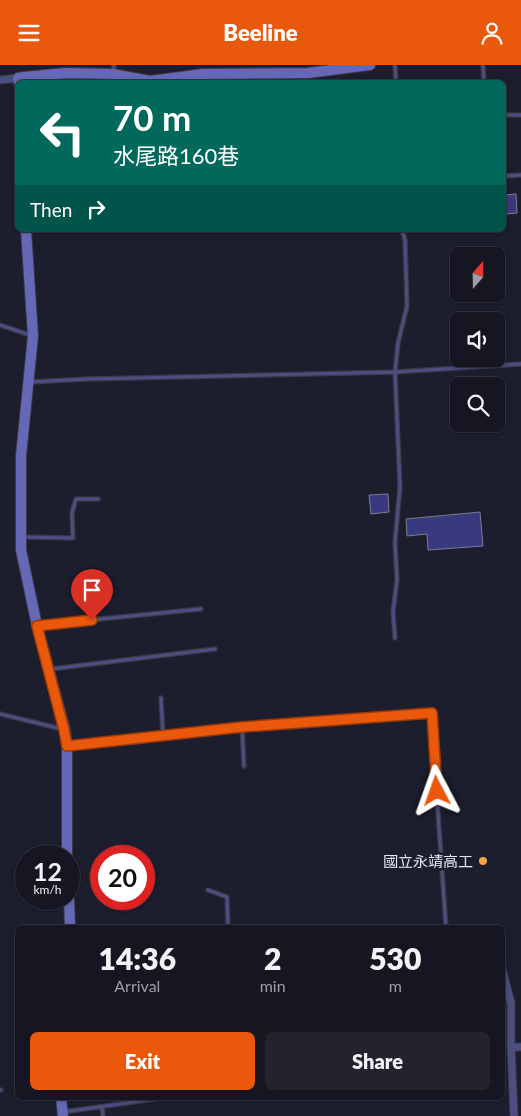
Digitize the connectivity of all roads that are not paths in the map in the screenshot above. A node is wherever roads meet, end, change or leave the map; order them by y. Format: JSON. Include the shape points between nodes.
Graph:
{"nodes":[{"id":1,"x":370,"y":65,"type":"edge"},
{"id":2,"x":395,"y":65,"type":"edge"},
{"id":3,"x":483,"y":65,"type":"edge"},
{"id":4,"x":113,"y":69,"type":"edge"},
{"id":5,"x":0,"y":80,"type":"edge"},
{"id":6,"x":19,"y":80,"type":"edge"},
{"id":7,"x":147,"y":80,"type":"edge"},
{"id":8,"x":158,"y":80,"type":"edge"},
{"id":9,"x":396,"y":80,"type":"edge"},
{"id":10,"x":484,"y":80,"type":"edge"},
{"id":11,"x":506,"y":115,"type":"edge"},
{"id":12,"x":521,"y":115,"type":"edge"},
{"id":13,"x":521,"y":175,"type":"edge"},
{"id":14,"x":506,"y":176,"type":"edge"},
{"id":15,"x":26,"y":232,"type":"edge"},
{"id":16,"x":402,"y":232,"type":"edge"},
{"id":17,"x":0,"y":325,"type":"edge"},
{"id":18,"x":33,"y":336,"type":"junction"},
{"id":19,"x":521,"y":364,"type":"edge"},
{"id":20,"x":395,"y":373,"type":"junction"},
{"id":21,"x":29,"y":382,"type":"junction"},
{"id":22,"x":98,"y":499,"type":"dead end"},
{"id":23,"x":21,"y":537,"type":"junction"},
{"id":24,"x":201,"y":609,"type":"dead end"},
{"id":25,"x":37,"y":626,"type":"junction"},
{"id":26,"x":395,"y":638,"type":"dead end"},
{"id":27,"x":214,"y":649,"type":"dead end"},
{"id":28,"x":48,"y":669,"type":"junction"},
{"id":29,"x":160,"y":698,"type":"dead end"},
{"id":30,"x":0,"y":713,"type":"edge"},
{"id":31,"x":242,"y":727,"type":"junction"},
{"id":32,"x":64,"y":730,"type":"junction"},
{"id":33,"x":163,"y":737,"type":"junction"},
{"id":34,"x":67,"y":746,"type":"junction"},
{"id":35,"x":244,"y":766,"type":"dead end"},
{"id":36,"x":67,"y":845,"type":"edge"},
{"id":37,"x":208,"y":890,"type":"dead end"},
{"id":38,"x":69,"y":910,"type":"edge"},
{"id":39,"x":70,"y":925,"type":"edge"},
{"id":40,"x":228,"y":925,"type":"edge"},
{"id":41,"x":446,"y":925,"type":"edge"},
{"id":42,"x":505,"y":979,"type":"edge"},
{"id":43,"x":512,"y":1003,"type":"junction"},
{"id":44,"x":521,"y":1003,"type":"edge"},
{"id":45,"x":511,"y":1047,"type":"junction"},
{"id":46,"x":521,"y":1047,"type":"edge"},
{"id":47,"x":61,"y":1100,"type":"edge"},
{"id":48,"x":148,"y":1100,"type":"edge"},
{"id":49,"x":102,"y":1108,"type":"junction"},
{"id":50,"x":63,"y":1114,"type":"edge"},
{"id":51,"x":103,"y":1116,"type":"edge"},
{"id":52,"x":514,"y":1116,"type":"edge"}],
"edges":[{"from":1,"to":8,"type":"street","via":[[308,73],[204,74]]},
{"from":2,"to":9,"type":"lane"},
{"from":3,"to":10,"type":"lane"},
{"from":4,"to":6,"type":"street","via":[[33,75]]},
{"from":4,"to":7,"type":"street"},
{"from":5,"to":6,"type":"street"},
{"from":11,"to":12,"type":"lane"},
{"from":13,"to":14,"type":"lane"},
{"from":15,"to":18,"type":"street"},
{"from":16,"to":20,"type":"lane","via":[[407,306]]},
{"from":17,"to":18,"type":"lane"},
{"from":18,"to":21,"type":"street"},
{"from":19,"to":20,"type":"lane"},
{"from":20,"to":21,"type":"lane"},
{"from":20,"to":26,"type":"lane","via":[[400,487],[395,542]]},
{"from":21,"to":23,"type":"street","via":[[21,457]]},
{"from":22,"to":23,"type":"lane","via":[[76,499],[72,513],[73,537]]},
{"from":23,"to":25,"type":"street"},
{"from":24,"to":25,"type":"lane"},
{"from":25,"to":28,"type":"street"},
{"from":27,"to":28,"type":"lane"},
{"from":28,"to":32,"type":"street"},
{"from":29,"to":33,"type":"lane"},
{"from":30,"to":32,"type":"lane"},
{"from":31,"to":33,"type":"lane"},
{"from":31,"to":35,"type":"lane"},
{"from":31,"to":41,"type":"lane","via":[[432,713]]},
{"from":32,"to":34,"type":"street"},
{"from":33,"to":34,"type":"lane"},
{"from":34,"to":36,"type":"street"},
{"from":37,"to":40,"type":"lane","via":[[227,897]]},
{"from":38,"to":39,"type":"street"},
{"from":42,"to":43,"type":"street"},
{"from":43,"to":44,"type":"street"},
{"from":43,"to":45,"type":"street"},
{"from":45,"to":46,"type":"street"},
{"from":45,"to":52,"type":"street"},
{"from":47,"to":50,"type":"street"},
{"from":48,"to":49,"type":"lane"},
{"from":49,"to":50,"type":"lane"},
{"from":49,"to":51,"type":"lane"}]}
